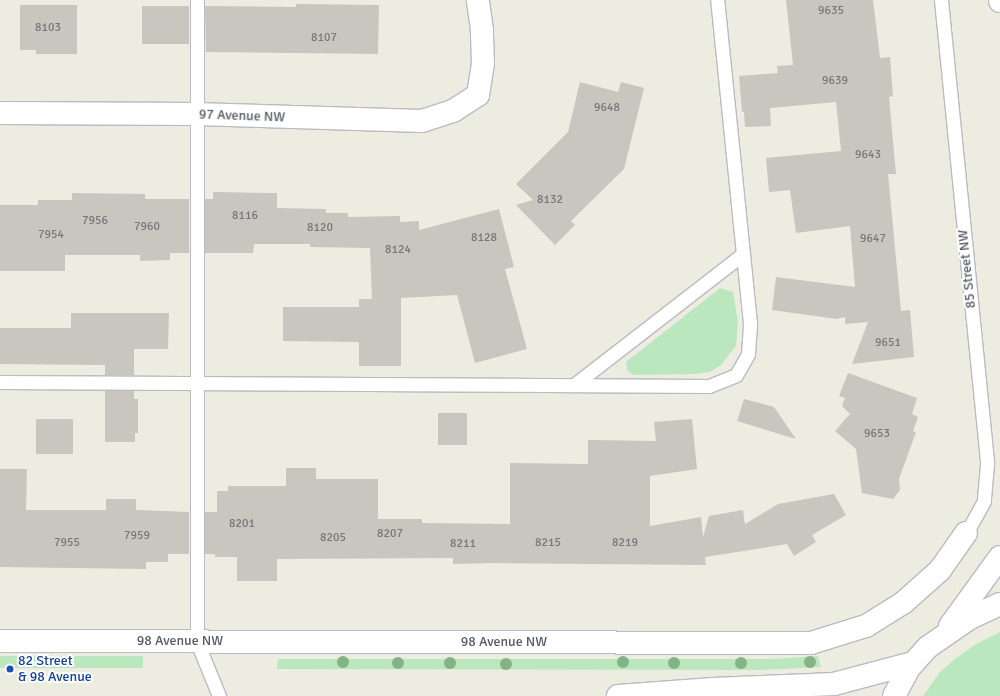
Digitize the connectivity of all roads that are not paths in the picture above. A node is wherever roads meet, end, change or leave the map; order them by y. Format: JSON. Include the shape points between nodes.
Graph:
{"nodes":[{"id":1,"x":197,"y":0,"type":"edge"},
{"id":2,"x":478,"y":0,"type":"edge"},
{"id":3,"x":717,"y":0,"type":"edge"},
{"id":4,"x":941,"y":0,"type":"edge"},
{"id":5,"x":0,"y":113,"type":"edge"},
{"id":6,"x":197,"y":114,"type":"junction"},
{"id":7,"x":744,"y":254,"type":"junction"},
{"id":8,"x":0,"y":382,"type":"edge"},
{"id":9,"x":197,"y":382,"type":"junction"},
{"id":10,"x":574,"y":385,"type":"junction"},
{"id":11,"x":966,"y":533,"type":"joint"},
{"id":12,"x":1000,"y":557,"type":"edge"},
{"id":13,"x":1000,"y":604,"type":"edge"},
{"id":14,"x":943,"y":635,"type":"junction"},
{"id":15,"x":0,"y":641,"type":"edge"},
{"id":16,"x":197,"y":642,"type":"junction"},
{"id":17,"x":913,"y":663,"type":"junction"},
{"id":18,"x":220,"y":696,"type":"edge"},
{"id":19,"x":618,"y":696,"type":"edge"},
{"id":20,"x":894,"y":696,"type":"edge"}],
"edges":[{"from":1,"to":6,"type":"lane"},
{"from":2,"to":6,"type":"street","name":"97 Avenue NW","via":[[483,64],[478,95],[453,111],[422,120]]},
{"from":3,"to":7,"type":"lane"},
{"from":4,"to":11,"type":"lane","name":"85 Street NW","via":[[986,464],[984,501]]},
{"from":5,"to":6,"type":"street","name":"97 Avenue NW"},
{"from":6,"to":9,"type":"lane"},
{"from":7,"to":10,"type":"lane"},
{"from":7,"to":10,"type":"lane","via":[[750,324],[748,354],[736,375],[709,386]]},
{"from":8,"to":9,"type":"lane"},
{"from":9,"to":10,"type":"lane"},
{"from":9,"to":16,"type":"lane"},
{"from":11,"to":16,"type":"street","name":"98 Avenue NW","via":[[940,570],[903,603],[866,626],[811,642]]},
{"from":12,"to":14,"type":"street"},
{"from":13,"to":14,"type":"street","via":[[970,618]]},
{"from":14,"to":17,"type":"street"},
{"from":15,"to":16,"type":"street","name":"98 Avenue NW"},
{"from":16,"to":18,"type":"lane"},
{"from":17,"to":19,"type":"street","via":[[834,684],[713,688]]},
{"from":17,"to":20,"type":"street"}]}
